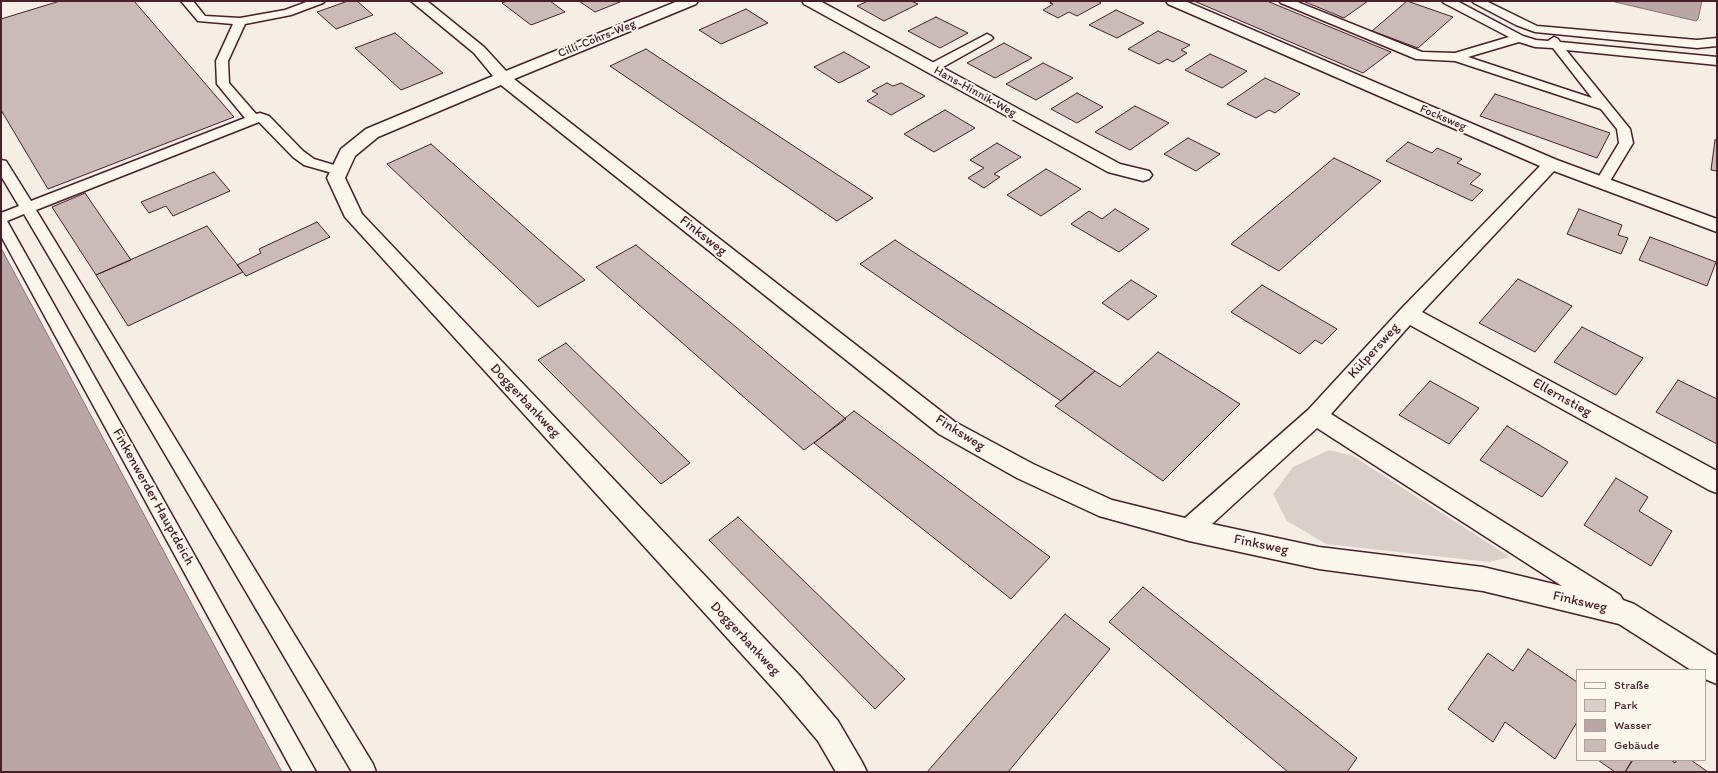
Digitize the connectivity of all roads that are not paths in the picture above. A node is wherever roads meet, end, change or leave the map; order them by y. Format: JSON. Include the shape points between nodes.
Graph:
{"nodes":[{"id":1,"x":187,"y":1,"type":"edge"},
{"id":2,"x":319,"y":1,"type":"edge"},
{"id":3,"x":418,"y":1,"type":"edge"},
{"id":4,"x":691,"y":1,"type":"edge"},
{"id":5,"x":809,"y":1,"type":"edge"},
{"id":6,"x":1173,"y":1,"type":"edge"},
{"id":7,"x":1285,"y":1,"type":"edge"},
{"id":8,"x":1448,"y":1,"type":"edge"},
{"id":9,"x":1478,"y":1,"type":"edge"},
{"id":10,"x":240,"y":21,"type":"junction"},
{"id":11,"x":1549,"y":30,"type":"junction"},
{"id":12,"x":987,"y":38,"type":"dead end"},
{"id":13,"x":1519,"y":38,"type":"junction"},
{"id":14,"x":1717,"y":42,"type":"edge"},
{"id":15,"x":1557,"y":46,"type":"junction"},
{"id":16,"x":1456,"y":58,"type":"junction"},
{"id":17,"x":1717,"y":61,"type":"edge"},
{"id":18,"x":932,"y":68,"type":"junction"},
{"id":19,"x":503,"y":78,"type":"junction"},
{"id":20,"x":1606,"y":107,"type":"junction"},
{"id":21,"x":253,"y":119,"type":"junction"},
{"id":22,"x":1,"y":164,"type":"edge"},
{"id":23,"x":1551,"y":164,"type":"junction"},
{"id":24,"x":339,"y":171,"type":"junction"},
{"id":25,"x":1143,"y":175,"type":"dead end"},
{"id":26,"x":1602,"y":183,"type":"junction"},
{"id":27,"x":26,"y":208,"type":"junction"},
{"id":28,"x":1,"y":218,"type":"edge"},
{"id":29,"x":1,"y":223,"type":"edge"},
{"id":30,"x":1717,"y":226,"type":"edge"},
{"id":31,"x":1408,"y":314,"type":"junction"},
{"id":32,"x":1316,"y":416,"type":"junction"},
{"id":33,"x":1717,"y":483,"type":"edge"},
{"id":34,"x":1189,"y":530,"type":"junction"},
{"id":35,"x":1625,"y":613,"type":"junction"},
{"id":36,"x":1717,"y":671,"type":"edge"},
{"id":37,"x":305,"y":772,"type":"edge"},
{"id":38,"x":365,"y":772,"type":"edge"},
{"id":39,"x":852,"y":772,"type":"edge"}],
"edges":[{"from":1,"to":10,"type":"lane","via":[[202,19]]},
{"from":2,"to":10,"type":"lane","via":[[287,13]]},
{"from":3,"to":19,"type":"street","name":"Finksweg","via":[[480,50]]},
{"from":4,"to":19,"type":"street","name":"Cilli-Cohrs-Weg"},
{"from":5,"to":18,"type":"street","name":"Hans-Hinnik-Weg"},
{"from":6,"to":23,"type":"street","name":"Focksweg"},
{"from":7,"to":16,"type":"lane","via":[[1420,56]]},
{"from":8,"to":13,"type":"lane"},
{"from":9,"to":11,"type":"lane","via":[[1520,23]]},
{"from":10,"to":21,"type":"lane","via":[[222,61],[222,84]]},
{"from":11,"to":14,"type":"lane","via":[[1697,44]]},
{"from":11,"to":15,"type":"lane"},
{"from":12,"to":18,"type":"lane"},
{"from":13,"to":15,"type":"lane","via":[[1535,44]]},
{"from":13,"to":16,"type":"lane"},
{"from":15,"to":17,"type":"lane"},
{"from":15,"to":20,"type":"lane"},
{"from":16,"to":20,"type":"lane"},
{"from":18,"to":25,"type":"street","name":"Hans-Hinnik-Weg","via":[[1114,168]]},
{"from":19,"to":24,"type":"street","via":[[372,133],[347,153]]},
{"from":19,"to":34,"type":"street","name":"Finksweg","via":[[947,428],[1025,471],[1108,509]]},
{"from":20,"to":26,"type":"lane","via":[[1623,129],[1626,143]]},
{"from":21,"to":24,"type":"lane","via":[[264,119],[309,162]]},
{"from":21,"to":27,"type":"lane"},
{"from":22,"to":27,"type":"lane"},
{"from":23,"to":26,"type":"street","name":"Focksweg"},
{"from":23,"to":31,"type":"street","name":"Külpersweg"},
{"from":24,"to":39,"type":"street","name":"Doggerbankweg","via":[[336,178],[354,217],[790,686],[828,731]]},
{"from":26,"to":30,"type":"street","name":"Focksweg"},
{"from":27,"to":28,"type":"lane"},
{"from":27,"to":38,"type":"lane"},
{"from":29,"to":37,"type":"lane","name":"Finkenwerder Hauptdeich"},
{"from":31,"to":32,"type":"street","name":"Külpersweg"},
{"from":31,"to":33,"type":"street","name":"Ellernstieg"},
{"from":32,"to":34,"type":"street","name":"Külpersweg"},
{"from":32,"to":35,"type":"street","name":"Finksweg"},
{"from":34,"to":35,"type":"street","name":"Finksweg","via":[[1319,558],[1483,579]]},
{"from":35,"to":36,"type":"street","name":"Finksweg"}]}
